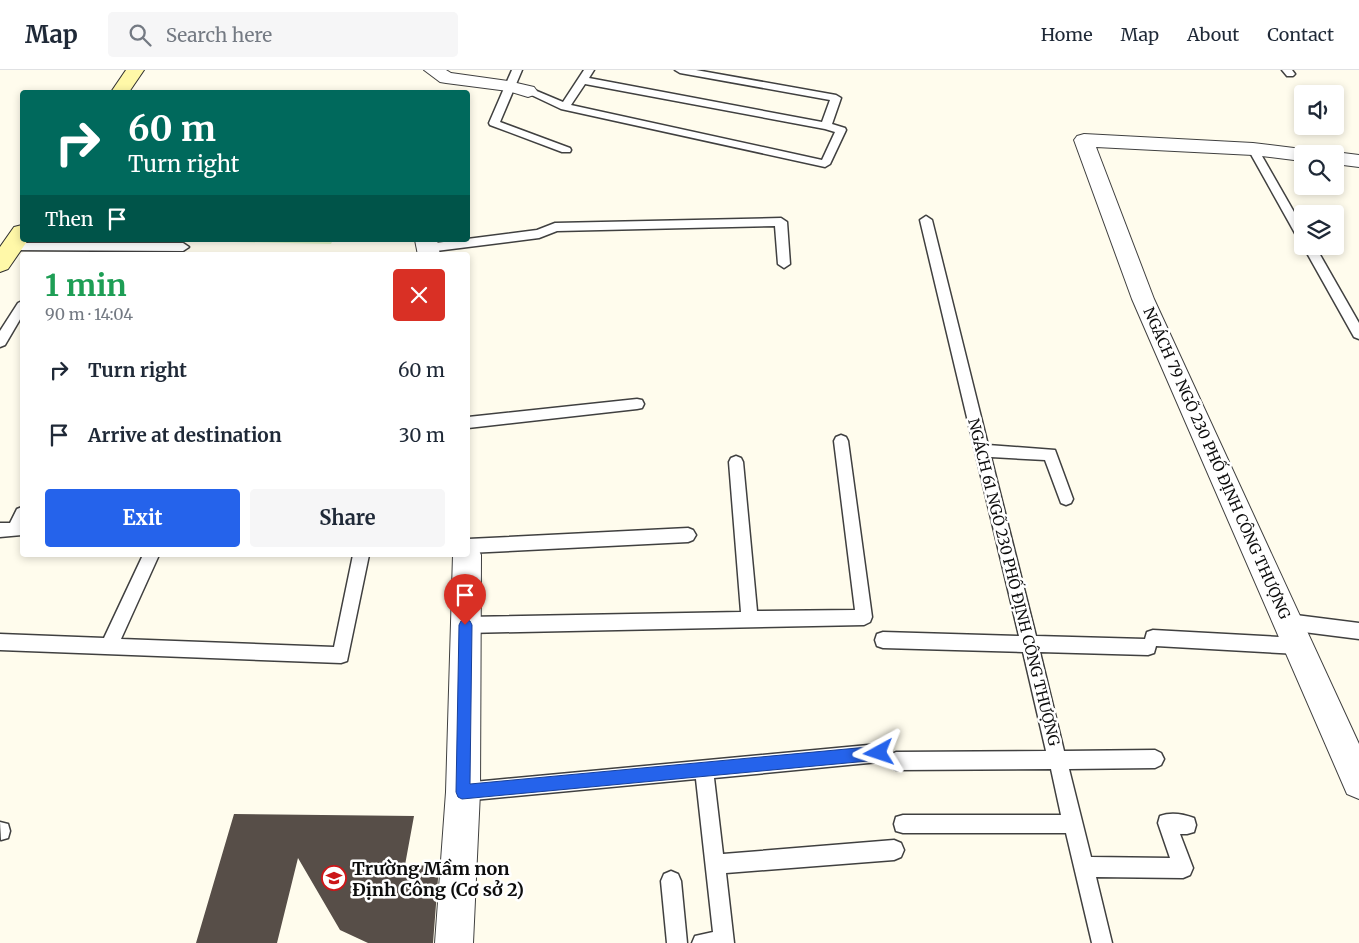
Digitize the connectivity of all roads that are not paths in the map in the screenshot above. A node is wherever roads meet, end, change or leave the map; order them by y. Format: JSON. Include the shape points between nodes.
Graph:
{"nodes":[{"id":1,"x":135,"y":70,"type":"edge"},
{"id":2,"x":516,"y":70,"type":"edge"},
{"id":3,"x":589,"y":70,"type":"edge"},
{"id":4,"x":680,"y":70,"type":"edge"},
{"id":5,"x":439,"y":80,"type":"edge"},
{"id":6,"x":582,"y":80,"type":"junction"},
{"id":7,"x":508,"y":86,"type":"junction"},
{"id":8,"x":121,"y":90,"type":"edge"},
{"id":9,"x":528,"y":91,"type":"joint"},
{"id":10,"x":565,"y":107,"type":"junction"},
{"id":11,"x":826,"y":126,"type":"junction"},
{"id":12,"x":1253,"y":149,"type":"junction"},
{"id":13,"x":566,"y":150,"type":"dead end"},
{"id":14,"x":1294,"y":154,"type":"edge"},
{"id":15,"x":1344,"y":159,"type":"edge"},
{"id":16,"x":1359,"y":161,"type":"edge"},
{"id":17,"x":926,"y":220,"type":"dead end"},
{"id":18,"x":1294,"y":221,"type":"edge"},
{"id":19,"x":183,"y":247,"type":"dead end"},
{"id":20,"x":428,"y":248,"type":"edge"},
{"id":21,"x":8,"y":250,"type":"edge"},
{"id":22,"x":1314,"y":255,"type":"edge"},
{"id":23,"x":784,"y":264,"type":"dead end"},
{"id":24,"x":20,"y":309,"type":"edge"},
{"id":25,"x":1359,"y":334,"type":"edge"},
{"id":26,"x":0,"y":342,"type":"edge"},
{"id":27,"x":637,"y":404,"type":"dead end"},
{"id":28,"x":470,"y":423,"type":"edge"},
{"id":29,"x":841,"y":441,"type":"dead end"},
{"id":30,"x":982,"y":451,"type":"junction"},
{"id":31,"x":736,"y":462,"type":"dead end"},
{"id":32,"x":1066,"y":499,"type":"dead end"},
{"id":33,"x":20,"y":517,"type":"edge"},
{"id":34,"x":13,"y":529,"type":"edge"},
{"id":35,"x":688,"y":535,"type":"dead end"},
{"id":36,"x":470,"y":546,"type":"edge"},
{"id":37,"x":150,"y":557,"type":"edge"},
{"id":38,"x":360,"y":557,"type":"edge"},
{"id":39,"x":467,"y":557,"type":"edge"},
{"id":40,"x":750,"y":619,"type":"junction"},
{"id":41,"x":1288,"y":622,"type":"junction"},
{"id":42,"x":465,"y":625,"type":"junction"},
{"id":43,"x":1359,"y":631,"type":"edge"},
{"id":44,"x":883,"y":640,"type":"dead end"},
{"id":45,"x":0,"y":642,"type":"edge"},
{"id":46,"x":1030,"y":644,"type":"junction"},
{"id":47,"x":109,"y":646,"type":"junction"},
{"id":48,"x":1298,"y":646,"type":"junction"},
{"id":49,"x":879,"y":753,"type":"dead end"},
{"id":50,"x":1155,"y":758,"type":"dead end"},
{"id":51,"x":1057,"y":759,"type":"junction"},
{"id":52,"x":896,"y":761,"type":"dead end"},
{"id":53,"x":704,"y":769,"type":"junction"},
{"id":54,"x":1358,"y":777,"type":"edge"},
{"id":55,"x":462,"y":792,"type":"junction"},
{"id":56,"x":903,"y":824,"type":"dead end"},
{"id":57,"x":1073,"y":824,"type":"junction"},
{"id":58,"x":1187,"y":825,"type":"dead end"},
{"id":59,"x":894,"y":850,"type":"dead end"},
{"id":60,"x":716,"y":864,"type":"junction"},
{"id":61,"x":1083,"y":867,"type":"junction"},
{"id":62,"x":671,"y":882,"type":"dead end"},
{"id":63,"x":724,"y":942,"type":"edge"},
{"id":64,"x":454,"y":943,"type":"edge"},
{"id":65,"x":677,"y":943,"type":"edge"},
{"id":66,"x":702,"y":943,"type":"edge"},
{"id":67,"x":1102,"y":943,"type":"edge"}],
"edges":[{"from":1,"to":8,"type":"street"},
{"from":2,"to":7,"type":"lane"},
{"from":3,"to":6,"type":"lane"},
{"from":4,"to":11,"type":"lane","via":[[836,98]]},
{"from":5,"to":7,"type":"street"},
{"from":6,"to":10,"type":"lane"},
{"from":6,"to":11,"type":"lane"},
{"from":7,"to":9,"type":"street"},
{"from":7,"to":13,"type":"lane","via":[[494,123]]},
{"from":9,"to":10,"type":"lane"},
{"from":10,"to":11,"type":"lane","via":[[825,164],[841,130]]},
{"from":12,"to":14,"type":"street"},
{"from":12,"to":18,"type":"lane"},
{"from":12,"to":41,"type":"street","name":"NGÁCH 79 NGÕ 230 PHỐ ĐỊNH CÔNG THƯỢNG","via":[[1084,140],[1143,299]]},
{"from":15,"to":16,"type":"street"},
{"from":17,"to":30,"type":"lane","name":"NGÁCH 61 NGÕ 230 PHỐ ĐỊNH CÔNG THƯỢNG"},
{"from":19,"to":21,"type":"lane"},
{"from":20,"to":23,"type":"lane","via":[[539,234],[555,227],[781,222]]},
{"from":22,"to":25,"type":"lane"},
{"from":24,"to":26,"type":"lane"},
{"from":27,"to":28,"type":"lane"},
{"from":29,"to":40,"type":"lane","via":[[864,617]]},
{"from":30,"to":32,"type":"lane","via":[[1050,454]]},
{"from":30,"to":46,"type":"lane","name":"NGÁCH 61 NGÕ 230 PHỐ ĐỊNH CÔNG THƯỢNG"},
{"from":31,"to":40,"type":"lane"},
{"from":33,"to":34,"type":"lane"},
{"from":35,"to":36,"type":"lane"},
{"from":37,"to":47,"type":"lane"},
{"from":38,"to":47,"type":"lane","via":[[341,655]]},
{"from":39,"to":42,"type":"street"},
{"from":40,"to":42,"type":"lane"},
{"from":41,"to":43,"type":"lane"},
{"from":41,"to":48,"type":"street","name":"NGÁCH 79 NGÕ 230 PHỐ ĐỊNH CÔNG THƯỢNG"},
{"from":42,"to":55,"type":"street"},
{"from":44,"to":46,"type":"lane"},
{"from":45,"to":47,"type":"lane"},
{"from":46,"to":48,"type":"lane","via":[[1151,642]]},
{"from":46,"to":51,"type":"lane","name":"NGÁCH 61 NGÕ 230 PHỐ ĐỊNH CÔNG THƯỢNG"},
{"from":48,"to":54,"type":"street","name":"NGÁCH 79 NGÕ 230 PHỐ ĐỊNH CÔNG THƯỢNG"},
{"from":49,"to":53,"type":"lane"},
{"from":50,"to":51,"type":"lane"},
{"from":51,"to":52,"type":"lane"},
{"from":51,"to":57,"type":"lane","name":"NGÁCH 61 NGÕ 230 PHỐ ĐỊNH CÔNG THƯỢNG"},
{"from":53,"to":55,"type":"lane"},
{"from":53,"to":60,"type":"lane"},
{"from":55,"to":64,"type":"street"},
{"from":56,"to":57,"type":"lane"},
{"from":57,"to":61,"type":"lane","name":"NGÁCH 61 NGÕ 230 PHỐ ĐỊNH CÔNG THƯỢNG"},
{"from":58,"to":61,"type":"lane","via":[[1167,823],[1183,868]]},
{"from":59,"to":60,"type":"lane"},
{"from":60,"to":63,"type":"lane"},
{"from":61,"to":67,"type":"lane","name":"NGÁCH 61 NGÕ 230 PHỐ ĐỊNH CÔNG THƯỢNG"},
{"from":62,"to":65,"type":"lane"},
{"from":63,"to":66,"type":"lane"}]}
